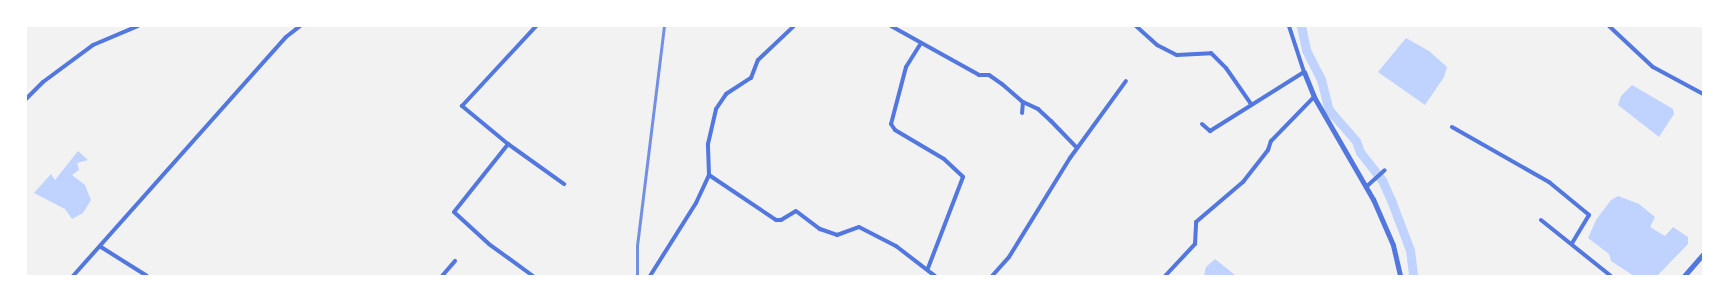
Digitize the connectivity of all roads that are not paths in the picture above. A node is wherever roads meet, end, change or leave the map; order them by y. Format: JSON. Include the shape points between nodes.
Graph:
{"nodes":[{"id":1,"x":138,"y":26,"type":"edge"},
{"id":2,"x":300,"y":26,"type":"edge"},
{"id":3,"x":536,"y":26,"type":"edge"},
{"id":4,"x":794,"y":26,"type":"edge"},
{"id":5,"x":891,"y":26,"type":"edge"},
{"id":6,"x":1136,"y":26,"type":"edge"},
{"id":7,"x":1289,"y":26,"type":"edge"},
{"id":8,"x":1609,"y":26,"type":"edge"},
{"id":9,"x":921,"y":43,"type":"junction"},
{"id":10,"x":1304,"y":72,"type":"junction"},
{"id":11,"x":1126,"y":81,"type":"dead end"},
{"id":12,"x":1703,"y":94,"type":"edge"},
{"id":13,"x":1314,"y":97,"type":"junction"},
{"id":14,"x":26,"y":99,"type":"edge"},
{"id":15,"x":1022,"y":102,"type":"junction"},
{"id":16,"x":1251,"y":104,"type":"junction"},
{"id":17,"x":1022,"y":113,"type":"dead end"},
{"id":18,"x":1202,"y":124,"type":"dead end"},
{"id":19,"x":1452,"y":127,"type":"dead end"},
{"id":20,"x":508,"y":144,"type":"junction"},
{"id":21,"x":1076,"y":148,"type":"junction"},
{"id":22,"x":1385,"y":170,"type":"dead end"},
{"id":23,"x":709,"y":176,"type":"junction"},
{"id":24,"x":564,"y":184,"type":"dead end"},
{"id":25,"x":1366,"y":187,"type":"junction"},
{"id":26,"x":1541,"y":220,"type":"dead end"},
{"id":27,"x":1572,"y":244,"type":"junction"},
{"id":28,"x":101,"y":247,"type":"junction"},
{"id":29,"x":1703,"y":254,"type":"edge"},
{"id":30,"x":455,"y":261,"type":"dead end"},
{"id":31,"x":928,"y":268,"type":"junction"},
{"id":32,"x":73,"y":276,"type":"edge"},
{"id":33,"x":147,"y":276,"type":"edge"},
{"id":34,"x":442,"y":276,"type":"edge"},
{"id":35,"x":532,"y":276,"type":"edge"},
{"id":36,"x":650,"y":276,"type":"edge"},
{"id":37,"x":935,"y":276,"type":"edge"},
{"id":38,"x":992,"y":276,"type":"edge"},
{"id":39,"x":1165,"y":276,"type":"edge"},
{"id":40,"x":1400,"y":276,"type":"edge"},
{"id":41,"x":1611,"y":276,"type":"edge"},
{"id":42,"x":1684,"y":276,"type":"edge"}],
"edges":[{"from":1,"to":14,"type":"street","via":[[93,45],[43,82]]},
{"from":2,"to":28,"type":"street","via":[[286,37]]},
{"from":3,"to":20,"type":"street","via":[[462,106]]},
{"from":4,"to":23,"type":"street","via":[[758,60],[751,78],[726,94],[716,109],[708,144]]},
{"from":5,"to":9,"type":"street"},
{"from":6,"to":16,"type":"street","via":[[1157,44],[1177,55],[1211,53],[1226,68]]},
{"from":7,"to":10,"type":"street"},
{"from":8,"to":12,"type":"street","via":[[1653,67]]},
{"from":9,"to":15,"type":"street","via":[[979,75],[989,75]]},
{"from":9,"to":31,"type":"street","via":[[906,67],[890,124],[895,130],[944,158],[963,177]]},
{"from":10,"to":13,"type":"street"},
{"from":10,"to":16,"type":"street"},
{"from":11,"to":21,"type":"street"},
{"from":13,"to":25,"type":"street"},
{"from":13,"to":39,"type":"street","via":[[1271,141],[1268,150],[1243,182],[1196,222],[1195,244]]},
{"from":15,"to":17,"type":"street"},
{"from":15,"to":21,"type":"street","via":[[1038,109],[1051,120]]},
{"from":16,"to":18,"type":"street","via":[[1210,131]]},
{"from":19,"to":27,"type":"street","via":[[1549,182],[1589,215]]},
{"from":20,"to":24,"type":"street"},
{"from":20,"to":35,"type":"street","via":[[454,212],[489,244]]},
{"from":21,"to":38,"type":"street","via":[[1021,240]]},
{"from":22,"to":25,"type":"street"},
{"from":23,"to":31,"type":"street","via":[[776,220],[781,220],[796,211],[820,229],[837,235],[859,227],[896,246]]},
{"from":23,"to":36,"type":"street","via":[[696,203]]},
{"from":25,"to":40,"type":"street","via":[[1393,245]]},
{"from":26,"to":27,"type":"street"},
{"from":27,"to":41,"type":"street"},
{"from":28,"to":32,"type":"street"},
{"from":28,"to":33,"type":"street"},
{"from":29,"to":42,"type":"street"},
{"from":30,"to":34,"type":"street"},
{"from":31,"to":37,"type":"street"}]}
